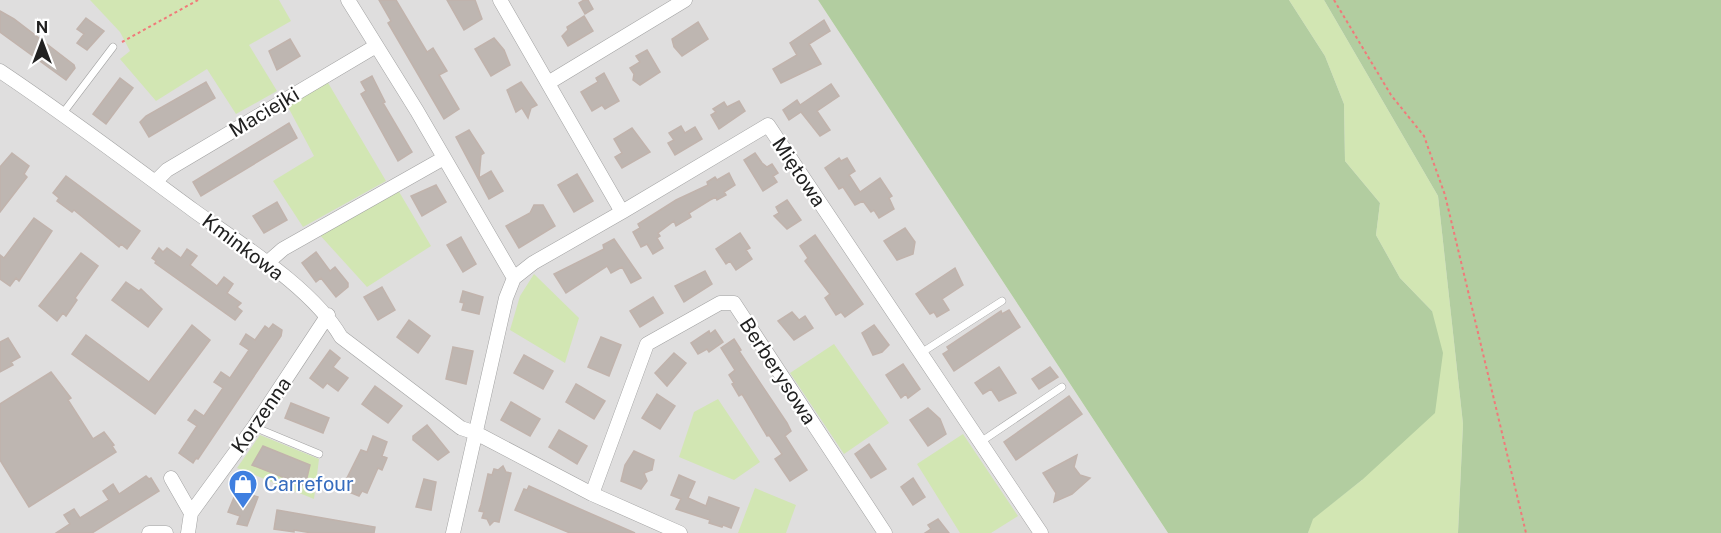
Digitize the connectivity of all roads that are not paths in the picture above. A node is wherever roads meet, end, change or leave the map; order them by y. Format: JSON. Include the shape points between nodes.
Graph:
{"nodes":[{"id":1,"x":348,"y":0,"type":"edge"},
{"id":2,"x":500,"y":0,"type":"edge"},
{"id":3,"x":685,"y":0,"type":"edge"},
{"id":4,"x":376,"y":46,"type":"junction"},
{"id":5,"x":113,"y":47,"type":"road end"},
{"id":6,"x":0,"y":71,"type":"edge"},
{"id":7,"x":548,"y":84,"type":"junction"},
{"id":8,"x":63,"y":113,"type":"junction"},
{"id":9,"x":444,"y":158,"type":"junction"},
{"id":10,"x":155,"y":182,"type":"junction"},
{"id":11,"x":622,"y":212,"type":"junction"},
{"id":12,"x":267,"y":263,"type":"junction"},
{"id":13,"x":514,"y":278,"type":"junction"},
{"id":14,"x":1002,"y":301,"type":"dead end"},
{"id":15,"x":328,"y":315,"type":"junction"},
{"id":16,"x":921,"y":352,"type":"junction"},
{"id":17,"x":1062,"y":387,"type":"dead end"},
{"id":18,"x":254,"y":427,"type":"junction"},
{"id":19,"x":476,"y":433,"type":"junction"},
{"id":20,"x":982,"y":441,"type":"junction"},
{"id":21,"x":319,"y":454,"type":"dead end"},
{"id":22,"x":171,"y":478,"type":"dead end"},
{"id":23,"x":592,"y":494,"type":"junction"},
{"id":24,"x":191,"y":513,"type":"junction"},
{"id":25,"x":149,"y":533,"type":"edge"},
{"id":26,"x":166,"y":533,"type":"edge"},
{"id":27,"x":188,"y":533,"type":"edge"},
{"id":28,"x":453,"y":533,"type":"edge"},
{"id":29,"x":680,"y":533,"type":"edge"},
{"id":30,"x":885,"y":533,"type":"edge"},
{"id":31,"x":1041,"y":533,"type":"edge"}],
"edges":[{"from":1,"to":4,"type":"street"},
{"from":2,"to":7,"type":"street"},
{"from":3,"to":7,"type":"street"},
{"from":4,"to":9,"type":"street"},
{"from":4,"to":10,"type":"street","name":"Maciejki","via":[[167,170]]},
{"from":5,"to":8,"type":"lane"},
{"from":6,"to":8,"type":"street","name":"Kminkowa"},
{"from":7,"to":11,"type":"street"},
{"from":8,"to":10,"type":"street","name":"Kminkowa"},
{"from":9,"to":12,"type":"street","via":[[283,249]]},
{"from":9,"to":13,"type":"street"},
{"from":10,"to":12,"type":"street","name":"Kminkowa"},
{"from":11,"to":13,"type":"street","via":[[533,262]]},
{"from":11,"to":16,"type":"street","name":"Miętowa","via":[[768,125]]},
{"from":12,"to":15,"type":"street","name":"Kminkowa"},
{"from":13,"to":19,"type":"street","via":[[506,298]]},
{"from":14,"to":16,"type":"lane"},
{"from":15,"to":18,"type":"street","name":"Korzenna"},
{"from":15,"to":19,"type":"street","name":"Kminkowa","via":[[341,337],[460,428]]},
{"from":16,"to":20,"type":"street","name":"Miętowa"},
{"from":17,"to":20,"type":"lane"},
{"from":18,"to":21,"type":"lane"},
{"from":18,"to":24,"type":"street","name":"Korzenna"},
{"from":19,"to":23,"type":"street","name":"Kminkowa"},
{"from":19,"to":28,"type":"street"},
{"from":20,"to":31,"type":"street","name":"Miętowa"},
{"from":22,"to":24,"type":"street"},
{"from":23,"to":29,"type":"street","name":"Kminkowa"},
{"from":23,"to":30,"type":"street","name":"Berberysowa","via":[[647,344],[720,303],[734,303]]},
{"from":24,"to":27,"type":"street"},
{"from":25,"to":26,"type":"street"}]}
